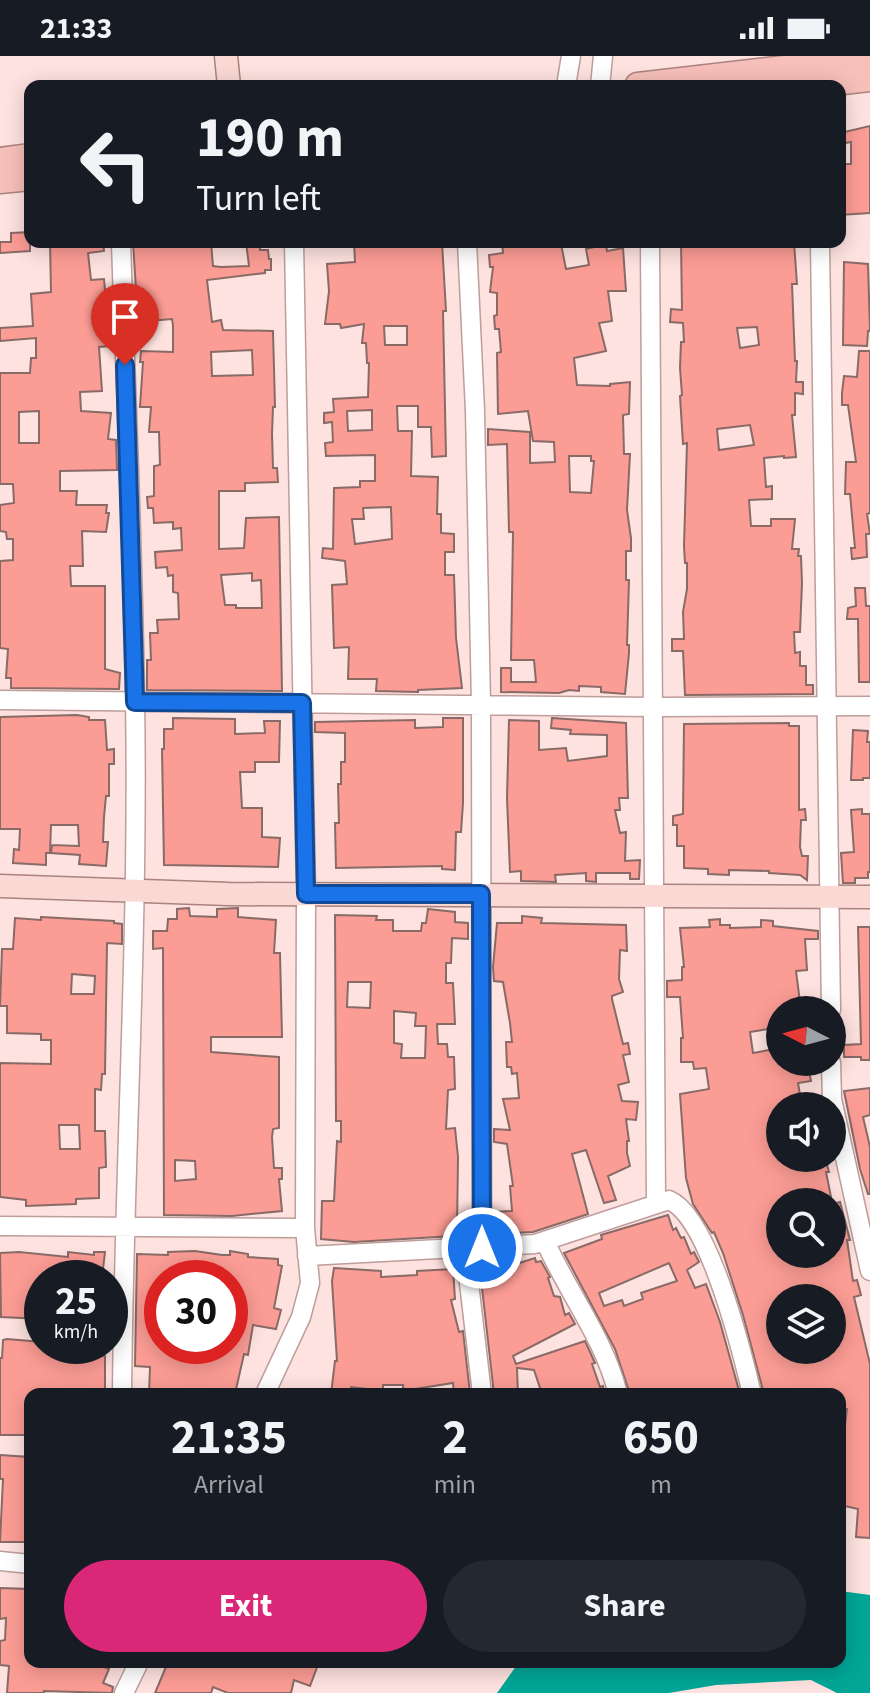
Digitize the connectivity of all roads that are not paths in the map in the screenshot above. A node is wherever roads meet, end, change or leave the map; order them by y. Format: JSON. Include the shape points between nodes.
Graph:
{"nodes":[{"id":1,"x":226,"y":56,"type":"edge"},
{"id":2,"x":571,"y":56,"type":"edge"},
{"id":3,"x":603,"y":56,"type":"edge"},
{"id":4,"x":870,"y":59,"type":"edge"},
{"id":5,"x":870,"y":78,"type":"edge"},
{"id":6,"x":228,"y":80,"type":"edge"},
{"id":7,"x":567,"y":80,"type":"edge"},
{"id":8,"x":601,"y":80,"type":"edge"},
{"id":9,"x":690,"y":80,"type":"edge"},
{"id":10,"x":846,"y":81,"type":"edge"},
{"id":11,"x":24,"y":158,"type":"edge"},
{"id":12,"x":0,"y":161,"type":"edge"},
{"id":13,"x":24,"y":178,"type":"edge"},
{"id":14,"x":0,"y":180,"type":"edge"},
{"id":15,"x":121,"y":248,"type":"edge"},
{"id":16,"x":294,"y":248,"type":"edge"},
{"id":17,"x":467,"y":248,"type":"edge"},
{"id":18,"x":650,"y":248,"type":"edge"},
{"id":19,"x":820,"y":248,"type":"edge"},
{"id":20,"x":0,"y":700,"type":"edge"},
{"id":21,"x":135,"y":702,"type":"junction"},
{"id":22,"x":302,"y":703,"type":"junction"},
{"id":23,"x":481,"y":704,"type":"junction"},
{"id":24,"x":826,"y":706,"type":"junction"},
{"id":25,"x":870,"y":706,"type":"edge"},
{"id":26,"x":653,"y":707,"type":"junction"},
{"id":27,"x":0,"y":886,"type":"edge"},
{"id":28,"x":134,"y":892,"type":"junction"},
{"id":29,"x":306,"y":894,"type":"junction"},
{"id":30,"x":481,"y":894,"type":"junction"},
{"id":31,"x":654,"y":895,"type":"junction"},
{"id":32,"x":830,"y":897,"type":"junction"},
{"id":33,"x":870,"y":897,"type":"edge"},
{"id":34,"x":831,"y":996,"type":"edge"},
{"id":35,"x":831,"y":1076,"type":"edge"},
{"id":36,"x":656,"y":1204,"type":"junction"},
{"id":37,"x":0,"y":1226,"type":"edge"},
{"id":38,"x":123,"y":1226,"type":"junction"},
{"id":39,"x":305,"y":1228,"type":"junction"},
{"id":40,"x":545,"y":1241,"type":"junction"},
{"id":41,"x":473,"y":1248,"type":"junction"},
{"id":42,"x":307,"y":1256,"type":"junction"},
{"id":43,"x":870,"y":1271,"type":"edge"},
{"id":44,"x":122,"y":1388,"type":"edge"},
{"id":45,"x":268,"y":1388,"type":"edge"},
{"id":46,"x":482,"y":1388,"type":"edge"},
{"id":47,"x":616,"y":1388,"type":"edge"},
{"id":48,"x":750,"y":1388,"type":"edge"},
{"id":49,"x":0,"y":1561,"type":"edge"},
{"id":50,"x":24,"y":1563,"type":"edge"},
{"id":51,"x":136,"y":1668,"type":"edge"},
{"id":52,"x":124,"y":1693,"type":"edge"}],
"edges":[{"from":1,"to":6,"type":"main road"},
{"from":2,"to":7,"type":"street"},
{"from":3,"to":8,"type":"street"},
{"from":4,"to":9,"type":"highway"},
{"from":5,"to":10,"type":"highway"},
{"from":11,"to":12,"type":"highway"},
{"from":13,"to":14,"type":"highway"},
{"from":15,"to":21,"type":"street"},
{"from":16,"to":22,"type":"street"},
{"from":17,"to":23,"type":"street"},
{"from":18,"to":26,"type":"street"},
{"from":19,"to":24,"type":"street"},
{"from":20,"to":21,"type":"street"},
{"from":21,"to":22,"type":"street"},
{"from":21,"to":28,"type":"street"},
{"from":22,"to":23,"type":"street"},
{"from":22,"to":29,"type":"street"},
{"from":23,"to":26,"type":"street"},
{"from":23,"to":30,"type":"street"},
{"from":24,"to":25,"type":"street"},
{"from":24,"to":26,"type":"street"},
{"from":24,"to":32,"type":"street"},
{"from":26,"to":31,"type":"street"},
{"from":27,"to":28,"type":"main road"},
{"from":28,"to":29,"type":"main road"},
{"from":28,"to":38,"type":"street"},
{"from":29,"to":30,"type":"main road"},
{"from":29,"to":39,"type":"street"},
{"from":30,"to":31,"type":"main road"},
{"from":30,"to":41,"type":"street"},
{"from":31,"to":32,"type":"main road"},
{"from":31,"to":36,"type":"street"},
{"from":32,"to":33,"type":"main road"},
{"from":32,"to":34,"type":"street"},
{"from":35,"to":43,"type":"street"},
{"from":36,"to":40,"type":"street"},
{"from":36,"to":48,"type":"street","via":[[680,1204],[698,1232],[719,1275]]},
{"from":37,"to":38,"type":"street"},
{"from":38,"to":39,"type":"street"},
{"from":38,"to":44,"type":"street"},
{"from":39,"to":42,"type":"street"},
{"from":40,"to":41,"type":"street"},
{"from":40,"to":47,"type":"street","via":[[594,1329]]},
{"from":41,"to":42,"type":"street"},
{"from":41,"to":46,"type":"street"},
{"from":42,"to":45,"type":"street","via":[[310,1283],[301,1317]]},
{"from":49,"to":50,"type":"street"},
{"from":51,"to":52,"type":"street"}]}
